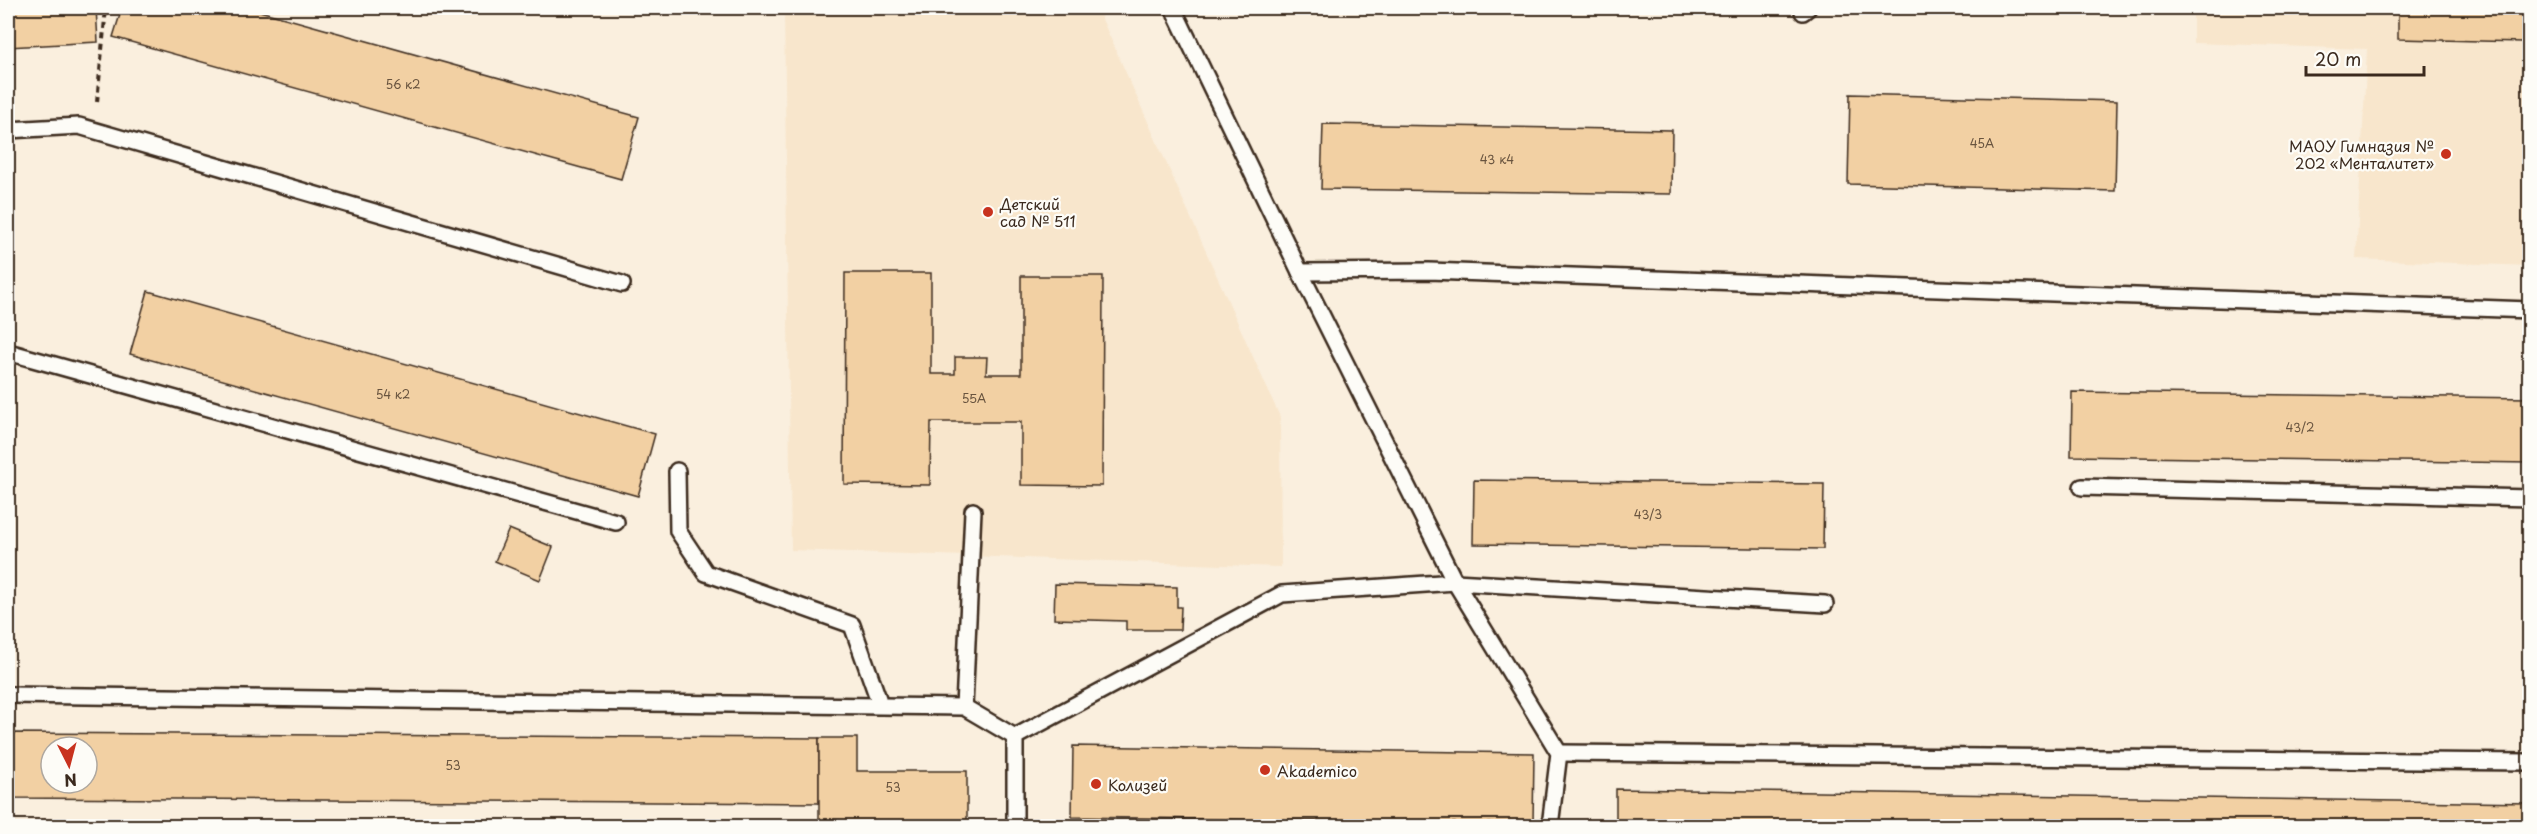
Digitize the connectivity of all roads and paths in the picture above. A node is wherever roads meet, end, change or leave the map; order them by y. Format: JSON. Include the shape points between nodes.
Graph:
{"nodes":[{"id":1,"x":106,"y":8,"type":"edge"},
{"id":2,"x":1173,"y":8,"type":"edge"},
{"id":3,"x":8,"y":130,"type":"edge"},
{"id":4,"x":94,"y":130,"type":"junction"},
{"id":5,"x":1300,"y":272,"type":"junction"},
{"id":6,"x":621,"y":284,"type":"dead end"},
{"id":7,"x":2529,"y":310,"type":"edge"},
{"id":8,"x":8,"y":352,"type":"edge"},
{"id":9,"x":677,"y":471,"type":"dead end"},
{"id":10,"x":2082,"y":488,"type":"dead end"},
{"id":11,"x":2529,"y":498,"type":"edge"},
{"id":12,"x":973,"y":511,"type":"dead end"},
{"id":13,"x":615,"y":522,"type":"dead end"},
{"id":14,"x":1455,"y":582,"type":"junction"},
{"id":15,"x":1825,"y":603,"type":"dead end"},
{"id":16,"x":8,"y":695,"type":"edge"},
{"id":17,"x":880,"y":704,"type":"junction"},
{"id":18,"x":964,"y":707,"type":"junction"},
{"id":19,"x":1015,"y":737,"type":"junction"},
{"id":20,"x":1559,"y":753,"type":"junction"},
{"id":21,"x":2529,"y":762,"type":"edge"},
{"id":22,"x":1015,"y":826,"type":"edge"},
{"id":23,"x":1550,"y":826,"type":"edge"}],
"edges":[{"from":1,"to":4,"type":"path"},
{"from":2,"to":5,"type":"lane"},
{"from":3,"to":4,"type":"lane","via":[[79,126]]},
{"from":4,"to":6,"type":"lane"},
{"from":5,"to":7,"type":"lane","via":[[1430,271]]},
{"from":5,"to":14,"type":"lane"},
{"from":8,"to":13,"type":"lane"},
{"from":9,"to":17,"type":"lane","via":[[678,531],[706,573],[852,625]]},
{"from":10,"to":11,"type":"lane"},
{"from":12,"to":18,"type":"lane"},
{"from":14,"to":15,"type":"lane"},
{"from":14,"to":19,"type":"lane","via":[[1281,594]]},
{"from":14,"to":20,"type":"lane"},
{"from":16,"to":17,"type":"lane"},
{"from":17,"to":18,"type":"lane"},
{"from":18,"to":19,"type":"lane"},
{"from":19,"to":22,"type":"lane"},
{"from":20,"to":21,"type":"lane"},
{"from":20,"to":23,"type":"lane"}]}
